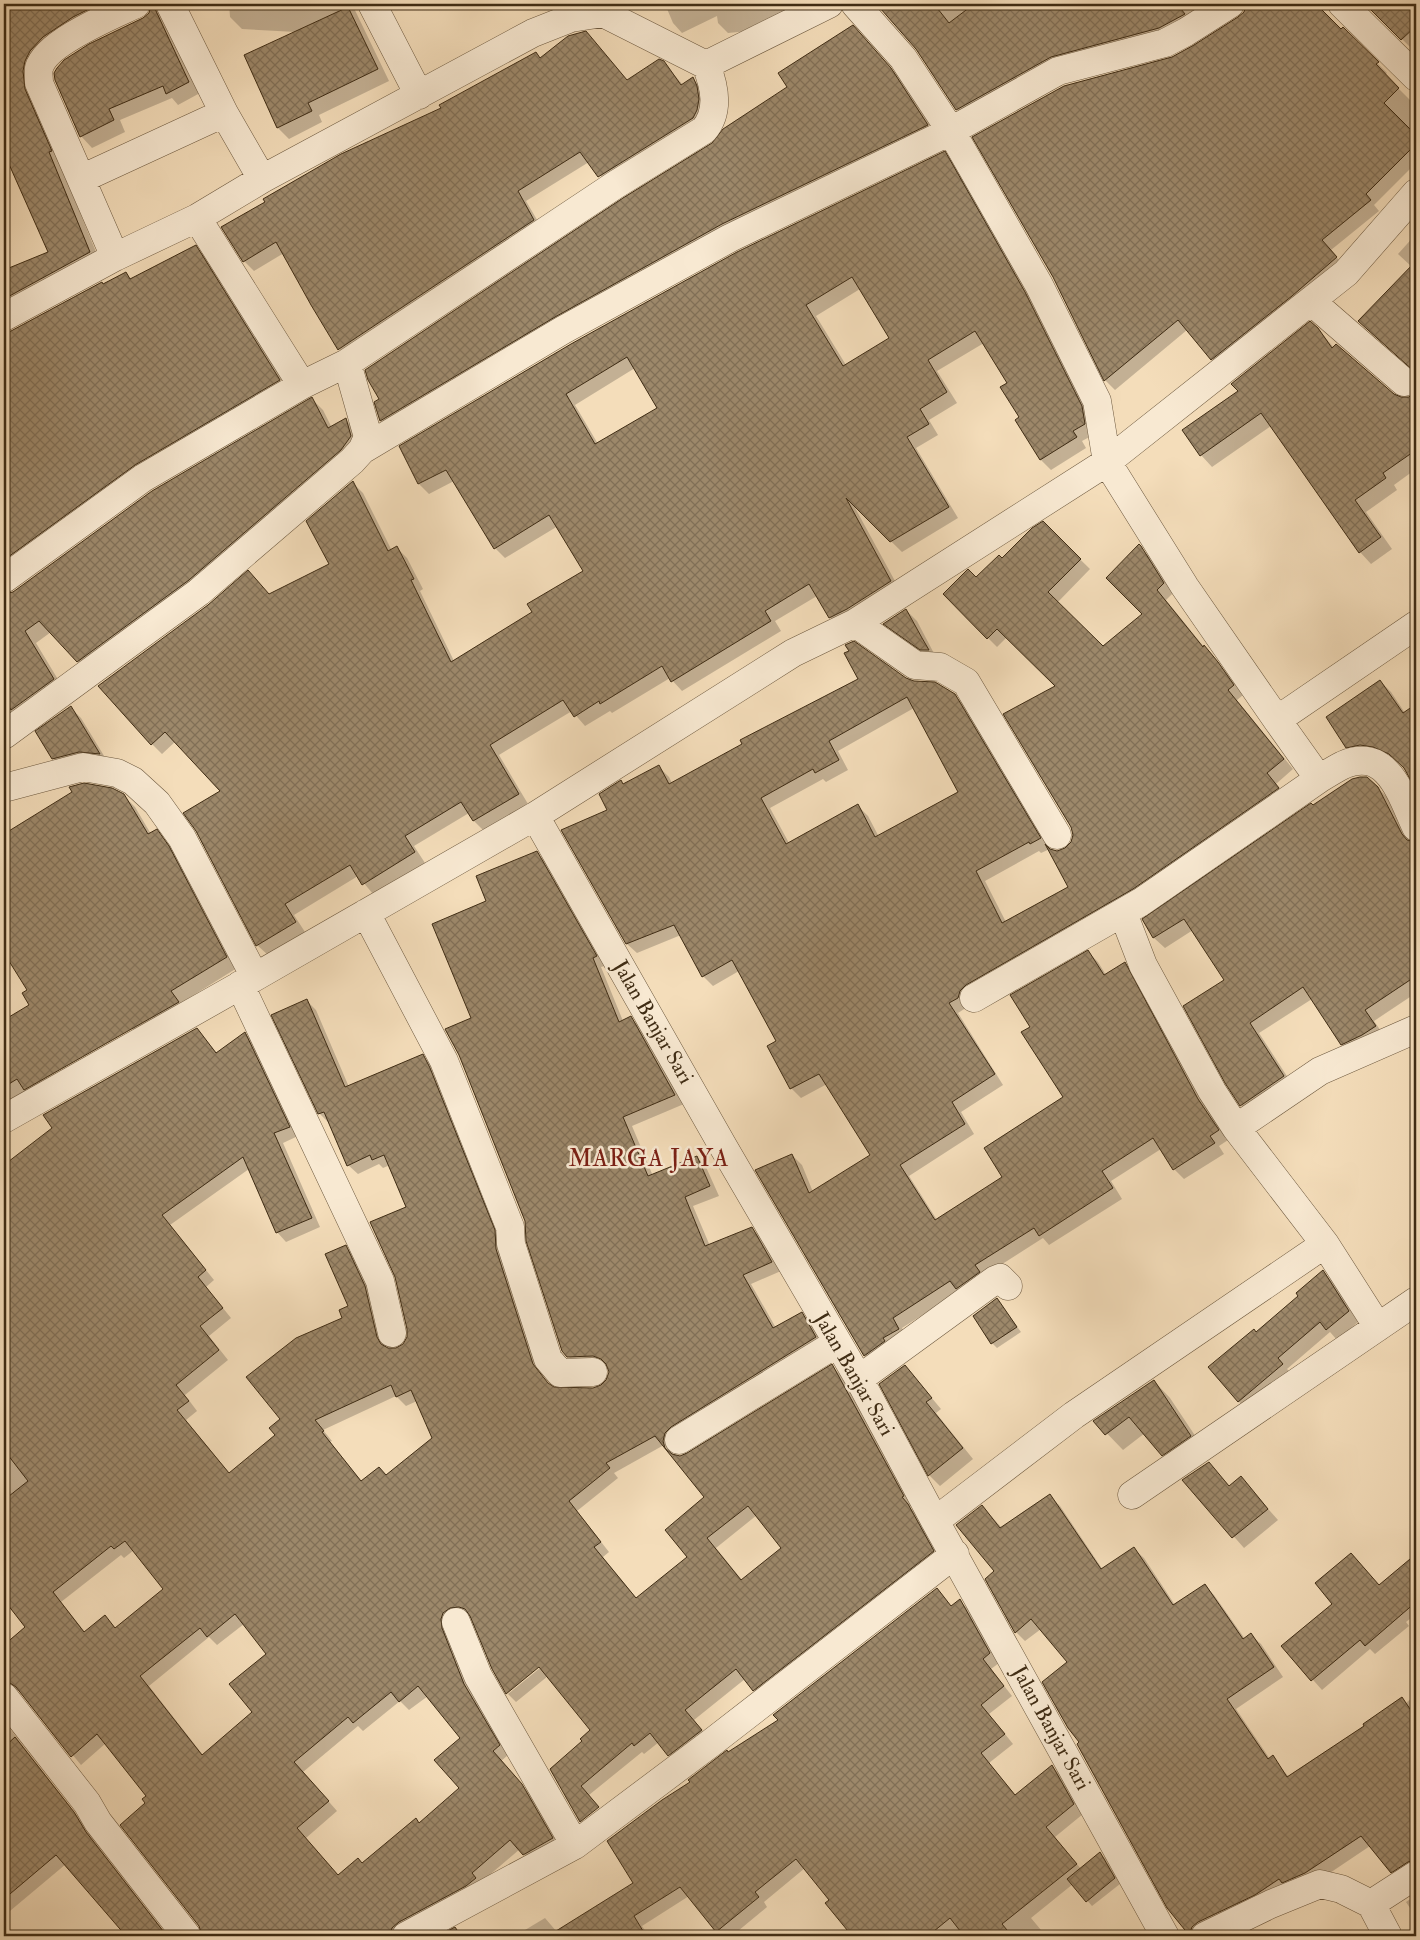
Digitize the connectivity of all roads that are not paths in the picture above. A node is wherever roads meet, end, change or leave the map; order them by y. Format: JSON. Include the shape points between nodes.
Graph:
{"nodes":[{"id":1,"x":136,"y":4,"type":"edge"},
{"id":2,"x":170,"y":4,"type":"edge"},
{"id":3,"x":372,"y":4,"type":"edge"},
{"id":4,"x":829,"y":4,"type":"edge"},
{"id":5,"x":855,"y":4,"type":"edge"},
{"id":6,"x":1230,"y":4,"type":"edge"},
{"id":7,"x":1342,"y":4,"type":"edge"},
{"id":8,"x":603,"y":8,"type":"edge"},
{"id":9,"x":706,"y":65,"type":"junction"},
{"id":10,"x":1416,"y":77,"type":"edge"},
{"id":11,"x":419,"y":95,"type":"junction"},
{"id":12,"x":224,"y":113,"type":"junction"},
{"id":13,"x":950,"y":131,"type":"junction"},
{"id":14,"x":81,"y":179,"type":"junction"},
{"id":15,"x":262,"y":179,"type":"junction"},
{"id":16,"x":1416,"y":193,"type":"edge"},
{"id":17,"x":197,"y":218,"type":"junction"},
{"id":18,"x":116,"y":257,"type":"junction"},
{"id":19,"x":1312,"y":302,"type":"junction"},
{"id":20,"x":4,"y":318,"type":"edge"},
{"id":21,"x":347,"y":363,"type":"junction"},
{"id":22,"x":1404,"y":382,"type":"dead end"},
{"id":23,"x":302,"y":384,"type":"junction"},
{"id":24,"x":362,"y":450,"type":"junction"},
{"id":25,"x":1107,"y":462,"type":"junction"},
{"id":26,"x":4,"y":579,"type":"edge"},
{"id":27,"x":855,"y":623,"type":"junction"},
{"id":28,"x":1416,"y":625,"type":"edge"},
{"id":29,"x":1277,"y":720,"type":"junction"},
{"id":30,"x":4,"y":735,"type":"edge"},
{"id":31,"x":1319,"y":779,"type":"junction"},
{"id":32,"x":4,"y":788,"type":"edge"},
{"id":33,"x":535,"y":816,"type":"junction"},
{"id":34,"x":1416,"y":827,"type":"edge"},
{"id":35,"x":1056,"y":835,"type":"dead end"},
{"id":36,"x":366,"y":913,"type":"junction"},
{"id":37,"x":1123,"y":913,"type":"junction"},
{"id":38,"x":247,"y":981,"type":"junction"},
{"id":39,"x":974,"y":998,"type":"dead end"},
{"id":40,"x":1416,"y":1029,"type":"edge"},
{"id":41,"x":4,"y":1119,"type":"edge"},
{"id":42,"x":1236,"y":1128,"type":"junction"},
{"id":43,"x":1325,"y":1244,"type":"junction"},
{"id":44,"x":1008,"y":1286,"type":"dead end"},
{"id":45,"x":1416,"y":1301,"type":"edge"},
{"id":46,"x":1378,"y":1326,"type":"junction"},
{"id":47,"x":392,"y":1333,"type":"dead end"},
{"id":48,"x":837,"y":1343,"type":"junction"},
{"id":49,"x":593,"y":1372,"type":"dead end"},
{"id":50,"x":859,"y":1379,"type":"junction"},
{"id":51,"x":679,"y":1440,"type":"dead end"},
{"id":52,"x":1132,"y":1495,"type":"dead end"},
{"id":53,"x":935,"y":1521,"type":"junction"},
{"id":54,"x":955,"y":1554,"type":"junction"},
{"id":55,"x":456,"y":1622,"type":"dead end"},
{"id":56,"x":4,"y":1697,"type":"edge"},
{"id":57,"x":574,"y":1844,"type":"junction"},
{"id":58,"x":1416,"y":1875,"type":"edge"},
{"id":59,"x":1371,"y":1904,"type":"junction"},
{"id":60,"x":187,"y":1936,"type":"edge"},
{"id":61,"x":406,"y":1936,"type":"edge"},
{"id":62,"x":1166,"y":1936,"type":"edge"},
{"id":63,"x":1205,"y":1936,"type":"edge"},
{"id":64,"x":1388,"y":1936,"type":"edge"}],
"edges":[{"from":1,"to":14,"type":"street","via":[[70,36],[45,57],[39,67],[39,83]]},
{"from":2,"to":12,"type":"street"},
{"from":3,"to":11,"type":"street"},
{"from":4,"to":9,"type":"street"},
{"from":5,"to":13,"type":"street","via":[[903,58]]},
{"from":6,"to":13,"type":"street","via":[[1165,43],[1058,71]]},
{"from":7,"to":10,"type":"street"},
{"from":8,"to":9,"type":"street"},
{"from":8,"to":11,"type":"street","via":[[533,33]]},
{"from":9,"to":21,"type":"street","via":[[712,81],[714,104],[712,121],[704,130]]},
{"from":11,"to":15,"type":"street"},
{"from":12,"to":14,"type":"street"},
{"from":12,"to":15,"type":"street"},
{"from":13,"to":24,"type":"street","via":[[730,238],[563,330]]},
{"from":13,"to":25,"type":"street","via":[[1039,285],[1097,401]]},
{"from":14,"to":18,"type":"street"},
{"from":15,"to":17,"type":"street"},
{"from":16,"to":19,"type":"street","via":[[1346,273]]},
{"from":17,"to":18,"type":"street"},
{"from":17,"to":23,"type":"street"},
{"from":18,"to":20,"type":"street"},
{"from":19,"to":22,"type":"street"},
{"from":19,"to":25,"type":"street"},
{"from":21,"to":23,"type":"street"},
{"from":21,"to":24,"type":"street","via":[[368,436]]},
{"from":23,"to":26,"type":"street","via":[[143,478]]},
{"from":24,"to":30,"type":"street","via":[[199,592]]},
{"from":25,"to":27,"type":"street"},
{"from":25,"to":29,"type":"street","via":[[1186,588]]},
{"from":27,"to":33,"type":"street","via":[[793,653]]},
{"from":27,"to":35,"type":"street","via":[[915,665],[940,667],[966,682]]},
{"from":28,"to":29,"type":"street"},
{"from":29,"to":31,"type":"street"},
{"from":31,"to":34,"type":"street","via":[[1344,765],[1366,760],[1383,766]]},
{"from":31,"to":37,"type":"street"},
{"from":32,"to":38,"type":"street","via":[[82,767],[117,773],[133,781],[157,802],[182,838]]},
{"from":33,"to":36,"type":"street"},
{"from":33,"to":48,"type":"street","name":"Jalan Banjar Sari"},
{"from":36,"to":38,"type":"street"},
{"from":36,"to":49,"type":"street","via":[[444,1060],[510,1227],[511,1244],[548,1359],[560,1373]]},
{"from":37,"to":39,"type":"street"},
{"from":37,"to":42,"type":"street","via":[[1143,966]]},
{"from":38,"to":41,"type":"street"},
{"from":38,"to":47,"type":"street","via":[[380,1281]]},
{"from":40,"to":42,"type":"street","via":[[1320,1071]]},
{"from":42,"to":43,"type":"street"},
{"from":43,"to":46,"type":"street"},
{"from":43,"to":53,"type":"street","via":[[1074,1415]]},
{"from":44,"to":50,"type":"street","via":[[1000,1278],[995,1280]]},
{"from":45,"to":46,"type":"street"},
{"from":46,"to":52,"type":"street"},
{"from":48,"to":50,"type":"street","name":"Jalan Banjar Sari"},
{"from":48,"to":51,"type":"street"},
{"from":50,"to":53,"type":"street","name":"Jalan Banjar Sari"},
{"from":53,"to":54,"type":"street","name":"Jalan Banjar Sari"},
{"from":54,"to":57,"type":"street","via":[[711,1743]]},
{"from":54,"to":62,"type":"street","name":"Jalan Banjar Sari"},
{"from":55,"to":57,"type":"street","via":[[478,1676]]},
{"from":56,"to":60,"type":"street"},
{"from":57,"to":61,"type":"street"},
{"from":58,"to":59,"type":"street"},
{"from":59,"to":63,"type":"street","via":[[1320,1884]]},
{"from":59,"to":64,"type":"street"}]}
